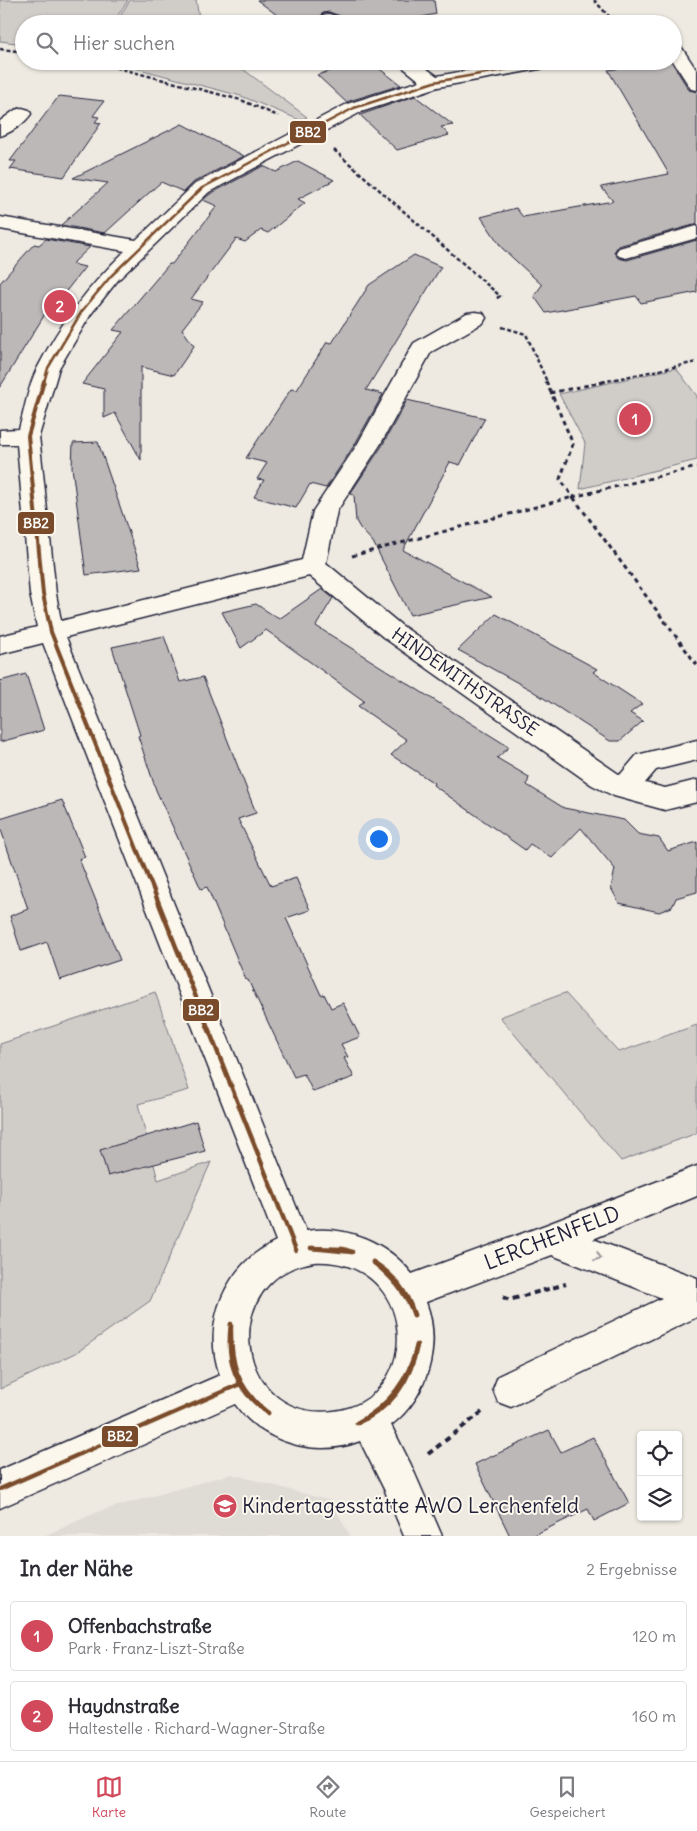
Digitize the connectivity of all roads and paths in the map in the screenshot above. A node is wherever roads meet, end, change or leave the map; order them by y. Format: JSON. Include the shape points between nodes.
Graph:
{"nodes":[{"id":1,"x":594,"y":0,"type":"edge"},
{"id":2,"x":608,"y":15,"type":"edge"},
{"id":3,"x":0,"y":49,"type":"edge"},
{"id":4,"x":697,"y":50,"type":"edge"},
{"id":5,"x":15,"y":51,"type":"edge"},
{"id":6,"x":682,"y":51,"type":"edge"},
{"id":7,"x":682,"y":62,"type":"edge"},
{"id":8,"x":126,"y":70,"type":"edge"},
{"id":9,"x":417,"y":70,"type":"edge"},
{"id":10,"x":499,"y":70,"type":"edge"},
{"id":11,"x":434,"y":82,"type":"junction"},
{"id":12,"x":697,"y":85,"type":"edge"},
{"id":13,"x":22,"y":114,"type":"dead end"},
{"id":14,"x":0,"y":130,"type":"edge"},
{"id":15,"x":311,"y":130,"type":"junction"},
{"id":16,"x":0,"y":223,"type":"edge"},
{"id":17,"x":697,"y":232,"type":"edge"},
{"id":18,"x":139,"y":247,"type":"junction"},
{"id":19,"x":626,"y":252,"type":"dead end"},
{"id":20,"x":475,"y":318,"type":"junction"},
{"id":21,"x":697,"y":362,"type":"edge"},
{"id":22,"x":550,"y":393,"type":"junction"},
{"id":23,"x":28,"y":436,"type":"junction"},
{"id":24,"x":0,"y":437,"type":"edge"},
{"id":25,"x":697,"y":467,"type":"edge"},
{"id":26,"x":573,"y":497,"type":"junction"},
{"id":27,"x":313,"y":566,"type":"junction"},
{"id":28,"x":51,"y":632,"type":"junction"},
{"id":29,"x":0,"y":645,"type":"edge"},
{"id":30,"x":697,"y":664,"type":"edge"},
{"id":31,"x":697,"y":750,"type":"edge"},
{"id":32,"x":624,"y":789,"type":"junction"},
{"id":33,"x":697,"y":792,"type":"edge"},
{"id":34,"x":697,"y":1181,"type":"edge"},
{"id":35,"x":552,"y":1239,"type":"junction"},
{"id":36,"x":296,"y":1250,"type":"junction"},
{"id":37,"x":406,"y":1293,"type":"junction"},
{"id":38,"x":697,"y":1297,"type":"edge"},
{"id":39,"x":240,"y":1384,"type":"junction"},
{"id":40,"x":511,"y":1389,"type":"joint"},
{"id":41,"x":368,"y":1419,"type":"junction"},
{"id":42,"x":398,"y":1478,"type":"junction"},
{"id":43,"x":0,"y":1489,"type":"edge"},
{"id":44,"x":423,"y":1536,"type":"edge"}],
"edges":[{"from":1,"to":2,"type":"path"},
{"from":3,"to":5,"type":"path"},
{"from":4,"to":6,"type":"street"},
{"from":7,"to":12,"type":"street"},
{"from":8,"to":15,"type":"path","via":[[242,100]]},
{"from":9,"to":11,"type":"street"},
{"from":10,"to":11,"type":"street"},
{"from":11,"to":15,"type":"street","via":[[354,108]]},
{"from":13,"to":14,"type":"street"},
{"from":15,"to":18,"type":"street","via":[[202,188]]},
{"from":15,"to":20,"type":"path","via":[[500,296]]},
{"from":16,"to":18,"type":"street"},
{"from":17,"to":19,"type":"street"},
{"from":18,"to":23,"type":"street","via":[[82,311],[48,368]]},
{"from":20,"to":22,"type":"path","via":[[526,334]]},
{"from":20,"to":27,"type":"street","via":[[422,348],[368,445],[325,511]]},
{"from":21,"to":22,"type":"path"},
{"from":22,"to":26,"type":"path","via":[[573,444],[560,480]]},
{"from":23,"to":24,"type":"street"},
{"from":23,"to":28,"type":"street","via":[[43,594]]},
{"from":25,"to":26,"type":"path"},
{"from":26,"to":27,"type":"path"},
{"from":26,"to":30,"type":"path"},
{"from":27,"to":28,"type":"street"},
{"from":27,"to":32,"type":"street","name":"HINDEMITHSTRASSE","via":[[392,631],[594,772]]},
{"from":28,"to":29,"type":"street"},
{"from":28,"to":36,"type":"street"},
{"from":31,"to":32,"type":"street","via":[[647,762]]},
{"from":32,"to":33,"type":"street","name":"HINDEMITHSTRASSE","via":[[665,800]]},
{"from":34,"to":35,"type":"street","name":"LERCHENFELD"},
{"from":35,"to":37,"type":"street","name":"LERCHENFELD"},
{"from":35,"to":38,"type":"street","one_way":true},
{"from":36,"to":37,"type":"street","via":[[328,1246],[359,1253],[386,1269]]},
{"from":36,"to":39,"type":"street","via":[[266,1265],[243,1289],[230,1320],[229,1353]]},
{"from":37,"to":41,"type":"street","via":[[416,1320],[418,1349],[409,1377],[392,1400]]},
{"from":38,"to":40,"type":"street"},
{"from":39,"to":41,"type":"street","via":[[263,1411],[296,1427],[332,1430]]},
{"from":39,"to":43,"type":"street"},
{"from":40,"to":42,"type":"path"},
{"from":41,"to":42,"type":"street"},
{"from":42,"to":44,"type":"street"}]}
